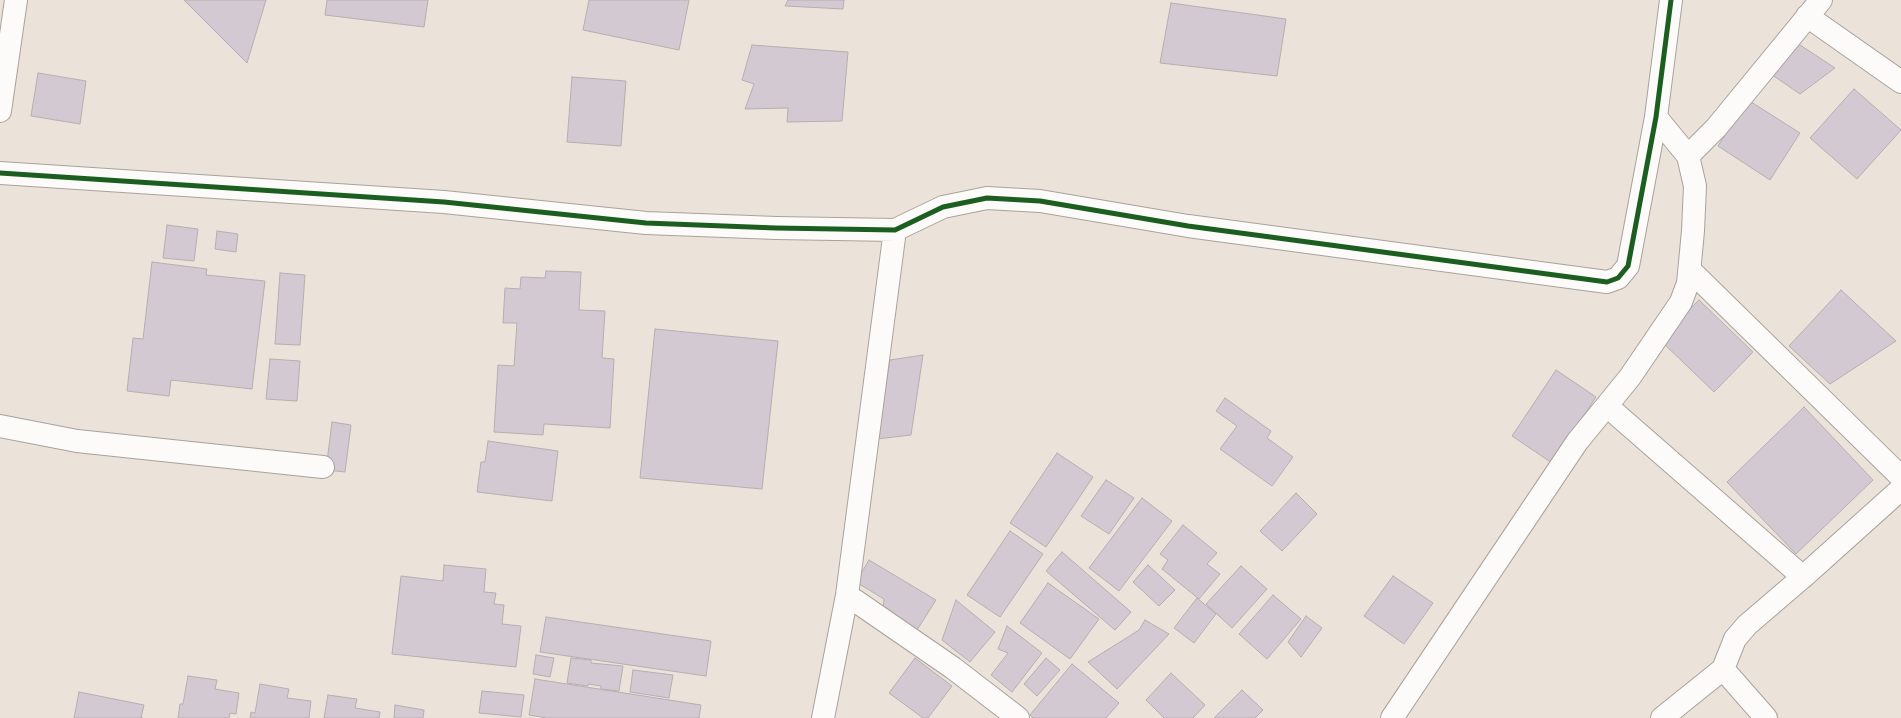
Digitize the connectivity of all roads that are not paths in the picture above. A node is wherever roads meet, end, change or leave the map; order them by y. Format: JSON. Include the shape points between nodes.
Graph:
{"nodes":[{"id":1,"x":16,"y":0,"type":"edge"},
{"id":2,"x":1671,"y":0,"type":"edge"},
{"id":3,"x":1814,"y":8,"type":"edge"},
{"id":4,"x":1901,"y":82,"type":"edge"},
{"id":5,"x":0,"y":111,"type":"edge"},
{"id":6,"x":1656,"y":117,"type":"junction"},
{"id":7,"x":1688,"y":156,"type":"junction"},
{"id":8,"x":0,"y":173,"type":"edge"},
{"id":9,"x":895,"y":230,"type":"junction"},
{"id":10,"x":1690,"y":270,"type":"junction"},
{"id":11,"x":1607,"y":406,"type":"junction"},
{"id":12,"x":0,"y":426,"type":"edge"},
{"id":13,"x":323,"y":467,"type":"dead end"},
{"id":14,"x":1901,"y":477,"type":"edge"},
{"id":15,"x":1901,"y":490,"type":"edge"},
{"id":16,"x":1803,"y":577,"type":"junction"},
{"id":17,"x":847,"y":595,"type":"junction"},
{"id":18,"x":1723,"y":669,"type":"junction"},
{"id":19,"x":823,"y":718,"type":"edge"},
{"id":20,"x":1018,"y":718,"type":"edge"},
{"id":21,"x":1392,"y":718,"type":"edge"},
{"id":22,"x":1662,"y":718,"type":"edge"},
{"id":23,"x":1766,"y":718,"type":"edge"}],
"edges":[{"from":1,"to":5,"type":"street"},
{"from":2,"to":6,"type":"street"},
{"from":3,"to":4,"type":"street"},
{"from":3,"to":7,"type":"street","via":[[1716,128]]},
{"from":6,"to":7,"type":"street"},
{"from":6,"to":9,"type":"street","via":[[1628,266],[1618,278],[1607,282],[1188,226],[1040,201],[987,198],[943,207]]},
{"from":7,"to":10,"type":"street","via":[[1695,186]]},
{"from":8,"to":9,"type":"street","via":[[444,202],[646,223]]},
{"from":9,"to":17,"type":"street"},
{"from":10,"to":11,"type":"street","via":[[1681,302]]},
{"from":10,"to":14,"type":"street"},
{"from":11,"to":16,"type":"street"},
{"from":11,"to":21,"type":"street","via":[[1577,442]]},
{"from":12,"to":13,"type":"street","via":[[76,441]]},
{"from":15,"to":16,"type":"street"},
{"from":16,"to":18,"type":"street","via":[[1747,625],[1735,639]]},
{"from":17,"to":19,"type":"street"},
{"from":17,"to":20,"type":"street","via":[[953,668]]},
{"from":18,"to":22,"type":"street"},
{"from":18,"to":23,"type":"street"}]}
